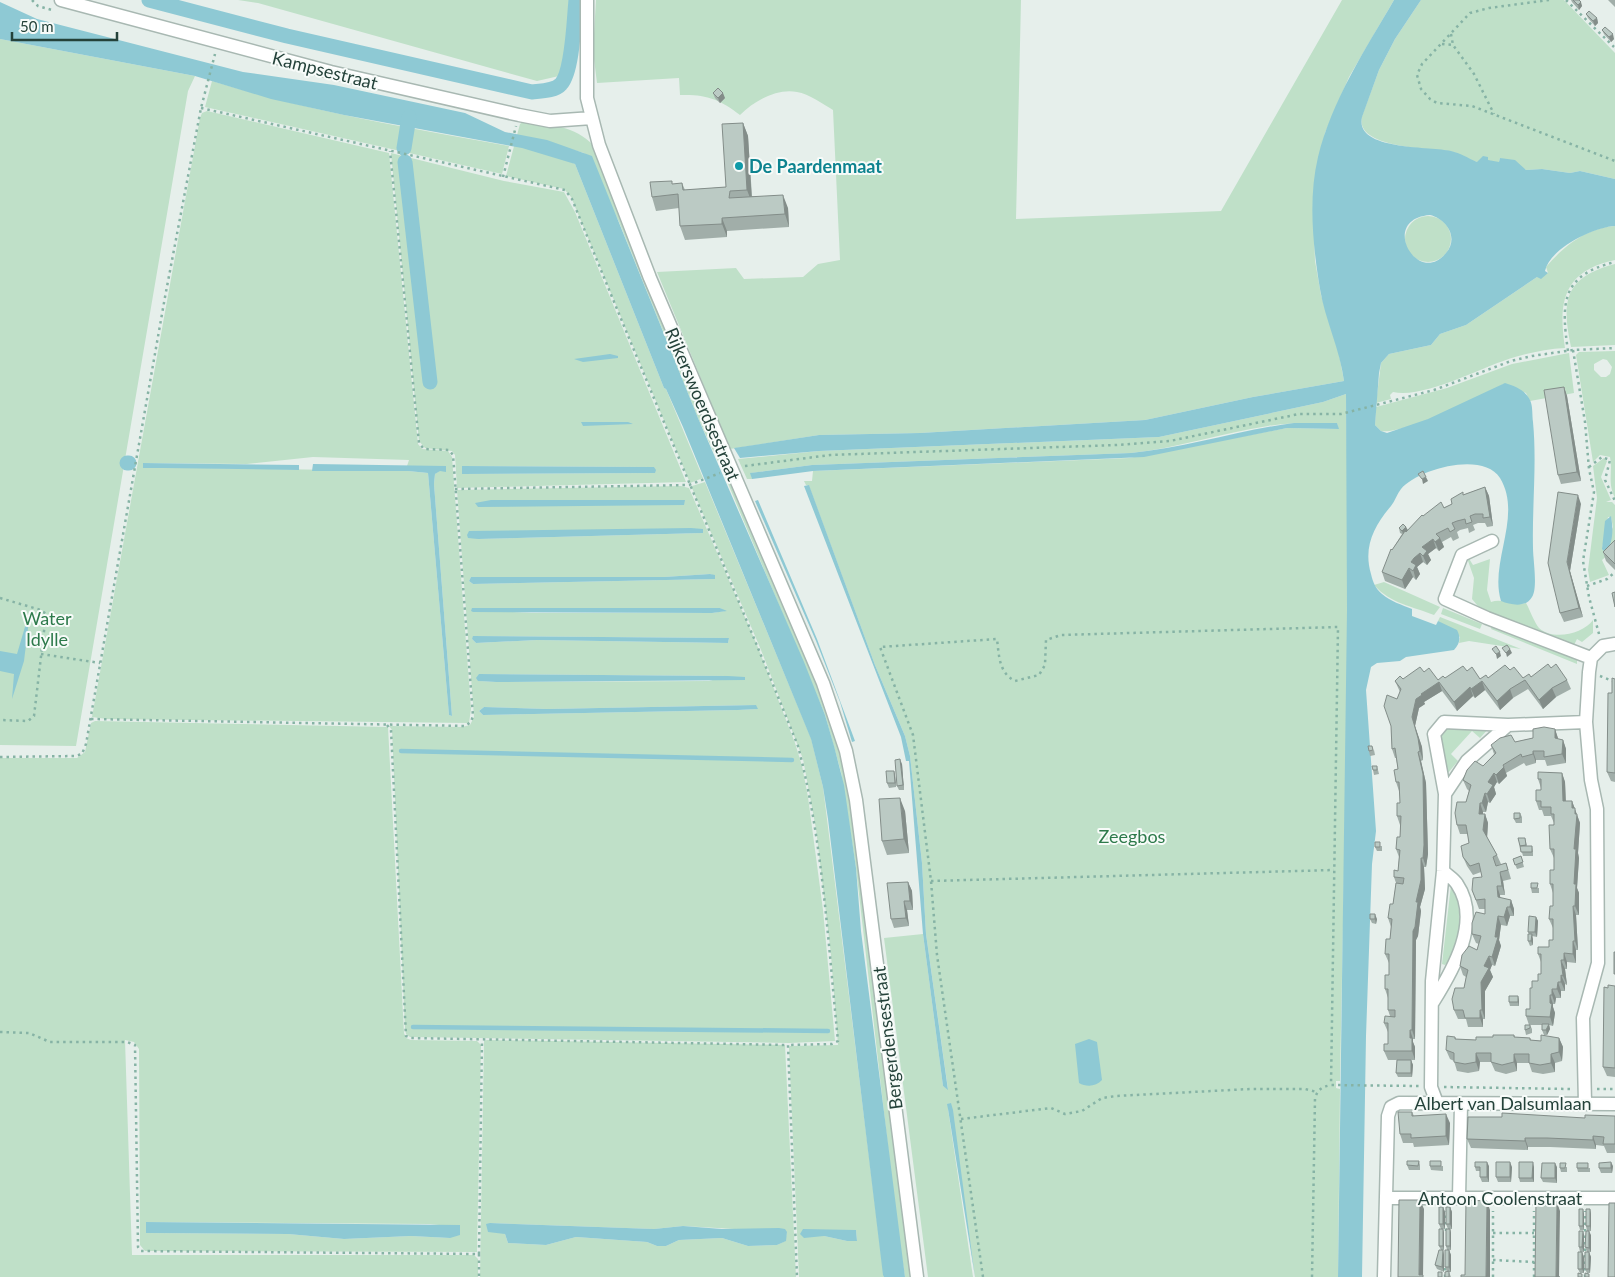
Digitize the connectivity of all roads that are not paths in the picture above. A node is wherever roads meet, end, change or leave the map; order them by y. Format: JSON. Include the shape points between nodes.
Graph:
{"nodes":[{"id":1,"x":61,"y":0,"type":"edge"},
{"id":2,"x":587,"y":0,"type":"edge"},
{"id":3,"x":592,"y":118,"type":"junction"},
{"id":4,"x":1492,"y":541,"type":"dead end"},
{"id":5,"x":1609,"y":645,"type":"edge"},
{"id":6,"x":1591,"y":658,"type":"junction"},
{"id":7,"x":1586,"y":722,"type":"junction"},
{"id":8,"x":1508,"y":725,"type":"junction"},
{"id":9,"x":1444,"y":794,"type":"junction"},
{"id":10,"x":856,"y":800,"type":"joint"},
{"id":11,"x":1443,"y":871,"type":"junction"},
{"id":12,"x":1433,"y":1003,"type":"junction"},
{"id":13,"x":1436,"y":1103,"type":"junction"},
{"id":14,"x":1585,"y":1103,"type":"junction"},
{"id":15,"x":1461,"y":1104,"type":"junction"},
{"id":16,"x":1615,"y":1104,"type":"edge"},
{"id":17,"x":1453,"y":1197,"type":"junction"},
{"id":18,"x":1386,"y":1198,"type":"junction"},
{"id":19,"x":1615,"y":1198,"type":"edge"},
{"id":20,"x":917,"y":1277,"type":"edge"},
{"id":21,"x":1384,"y":1277,"type":"edge"}],
"edges":[{"from":1,"to":3,"type":"street","name":"Kampsestraat","via":[[331,72],[519,115],[550,121]]},
{"from":2,"to":3,"type":"street","name":"Rijkerswoerdsestraat","via":[[587,98]]},
{"from":3,"to":10,"type":"street","name":"Rijkerswoerdsestraat","via":[[599,146],[727,470],[823,683],[846,752]]},
{"from":4,"to":6,"type":"street","via":[[1462,555],[1445,599]]},
{"from":5,"to":6,"type":"street"},
{"from":6,"to":7,"type":"street"},
{"from":7,"to":8,"type":"street"},
{"from":7,"to":14,"type":"street","via":[[1597,809],[1598,963],[1583,1018]]},
{"from":8,"to":9,"type":"street","via":[[1468,761]]},
{"from":8,"to":9,"type":"street","via":[[1444,722],[1434,734]]},
{"from":9,"to":11,"type":"street"},
{"from":10,"to":20,"type":"street","name":"Bergerdensestraat"},
{"from":11,"to":12,"type":"street","via":[[1432,981]]},
{"from":11,"to":12,"type":"street","via":[[1457,883],[1466,904],[1466,921],[1459,955]]},
{"from":12,"to":13,"type":"street","via":[[1431,1086]]},
{"from":13,"to":15,"type":"street","name":"Albert van Dalsumlaan"},
{"from":13,"to":18,"type":"street","name":"Albert van Dalsumlaan","via":[[1400,1103],[1391,1107],[1388,1116]]},
{"from":14,"to":15,"type":"street","name":"Albert van Dalsumlaan"},
{"from":14,"to":16,"type":"street","name":"Albert van Dalsumlaan"},
{"from":15,"to":17,"type":"street"},
{"from":17,"to":18,"type":"street","name":"Antoon Coolenstraat"},
{"from":17,"to":19,"type":"street","name":"Antoon Coolenstraat"},
{"from":18,"to":21,"type":"street"}]}
